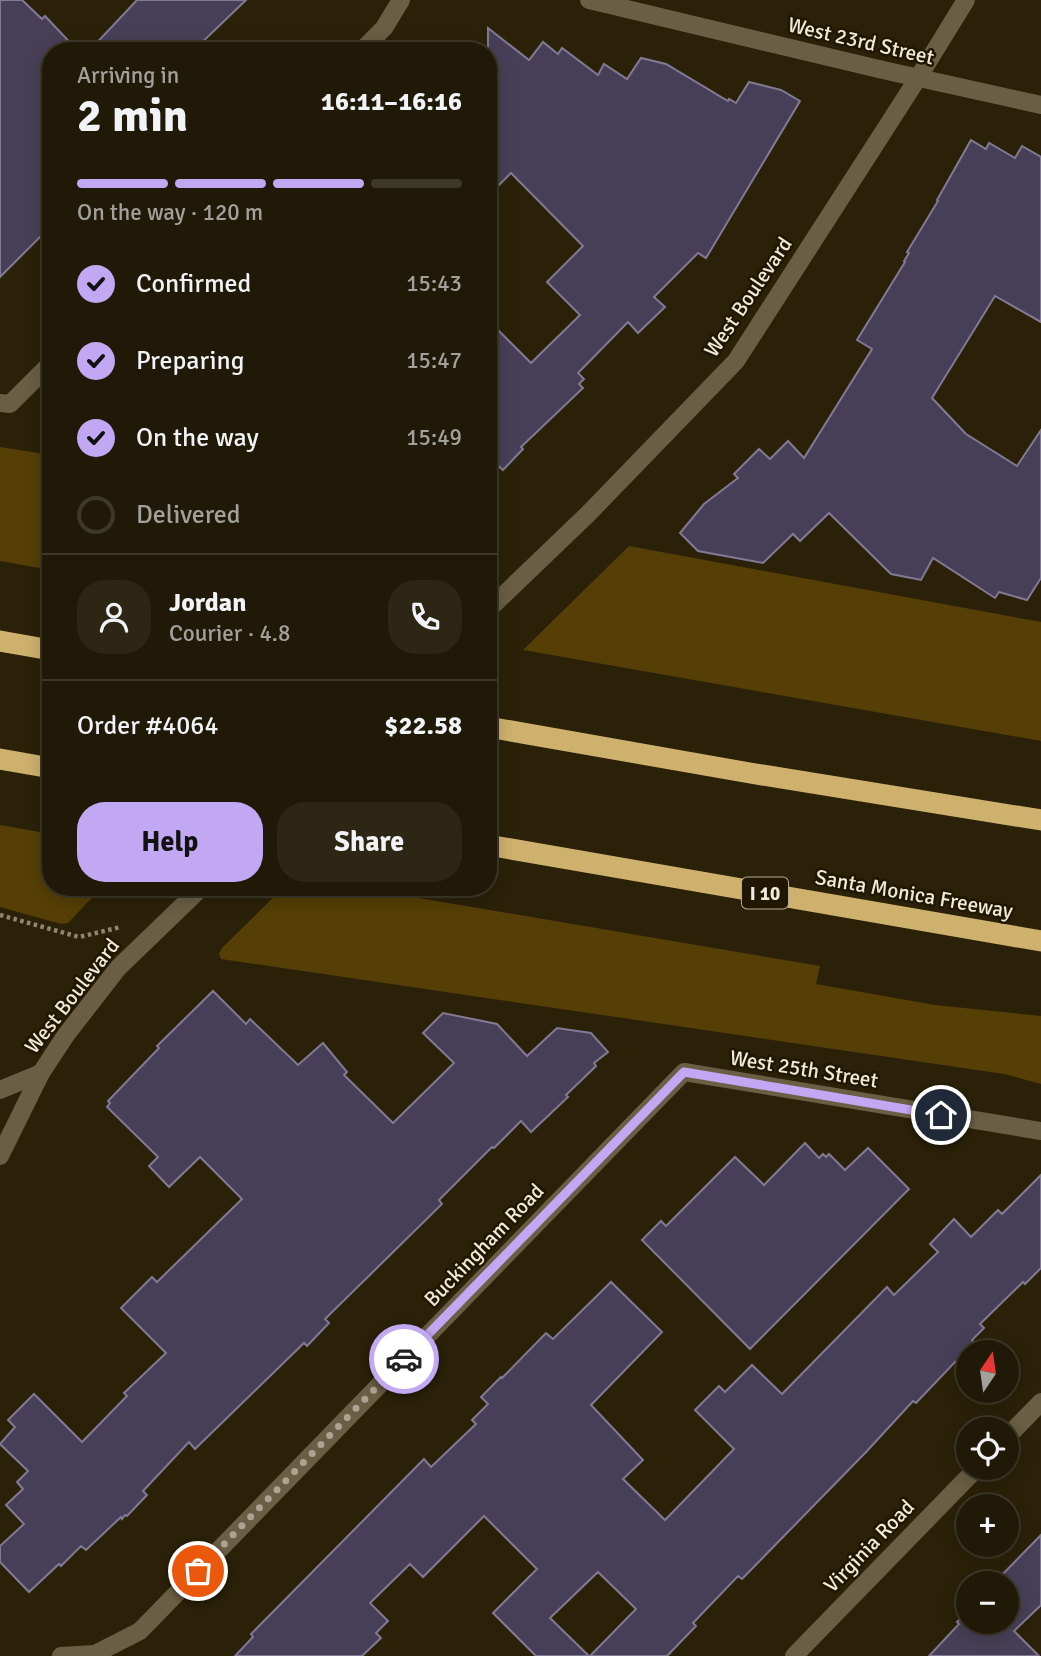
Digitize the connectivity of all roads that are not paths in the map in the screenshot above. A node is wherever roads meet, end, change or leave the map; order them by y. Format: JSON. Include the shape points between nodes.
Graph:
{"nodes":[{"id":1,"x":401,"y":0,"type":"edge"},
{"id":2,"x":589,"y":0,"type":"edge"},
{"id":3,"x":966,"y":0,"type":"edge"},
{"id":4,"x":370,"y":42,"type":"edge"},
{"id":5,"x":918,"y":78,"type":"junction"},
{"id":6,"x":1041,"y":105,"type":"edge"},
{"id":7,"x":42,"y":372,"type":"edge"},
{"id":8,"x":0,"y":403,"type":"edge"},
{"id":9,"x":497,"y":601,"type":"edge"},
{"id":10,"x":0,"y":642,"type":"edge"},
{"id":11,"x":42,"y":649,"type":"edge"},
{"id":12,"x":497,"y":729,"type":"edge"},
{"id":13,"x":0,"y":759,"type":"edge"},
{"id":14,"x":42,"y":766,"type":"edge"},
{"id":15,"x":1041,"y":820,"type":"edge"},
{"id":16,"x":497,"y":847,"type":"edge"},
{"id":17,"x":193,"y":896,"type":"edge"},
{"id":18,"x":1041,"y":942,"type":"edge"},
{"id":19,"x":684,"y":1072,"type":"joint"},
{"id":20,"x":41,"y":1073,"type":"junction"},
{"id":21,"x":0,"y":1090,"type":"edge"},
{"id":22,"x":1041,"y":1131,"type":"edge"},
{"id":23,"x":0,"y":1156,"type":"edge"},
{"id":24,"x":1041,"y":1402,"type":"edge"},
{"id":25,"x":1019,"y":1425,"type":"edge"},
{"id":26,"x":965,"y":1480,"type":"edge"},
{"id":27,"x":140,"y":1631,"type":"junction"},
{"id":28,"x":61,"y":1656,"type":"edge"},
{"id":29,"x":114,"y":1656,"type":"edge"},
{"id":30,"x":794,"y":1656,"type":"edge"}],
"edges":[{"from":1,"to":4,"type":"street"},
{"from":2,"to":5,"type":"street","name":"West 23rd Street"},
{"from":3,"to":5,"type":"street","name":"West Boulevard"},
{"from":5,"to":6,"type":"street","name":"West 23rd Street"},
{"from":5,"to":9,"type":"street","name":"West Boulevard","via":[[736,361]]},
{"from":7,"to":8,"type":"street","via":[[10,404]]},
{"from":10,"to":11,"type":"highway"},
{"from":12,"to":15,"type":"highway"},
{"from":13,"to":14,"type":"highway"},
{"from":16,"to":18,"type":"highway","name":"Santa Monica Freeway","number":"I 10"},
{"from":17,"to":20,"type":"street","name":"West Boulevard","via":[[118,968]]},
{"from":19,"to":22,"type":"street","name":"West 25th Street"},
{"from":19,"to":27,"type":"street","name":"Buckingham Road"},
{"from":20,"to":21,"type":"street","name":"West Boulevard"},
{"from":20,"to":23,"type":"street"},
{"from":24,"to":25,"type":"street"},
{"from":26,"to":30,"type":"street","name":"Virginia Road"},
{"from":27,"to":28,"type":"street","name":"Buckingham Road","via":[[94,1654]]},
{"from":27,"to":29,"type":"street","name":"Buckingham Road"}]}
